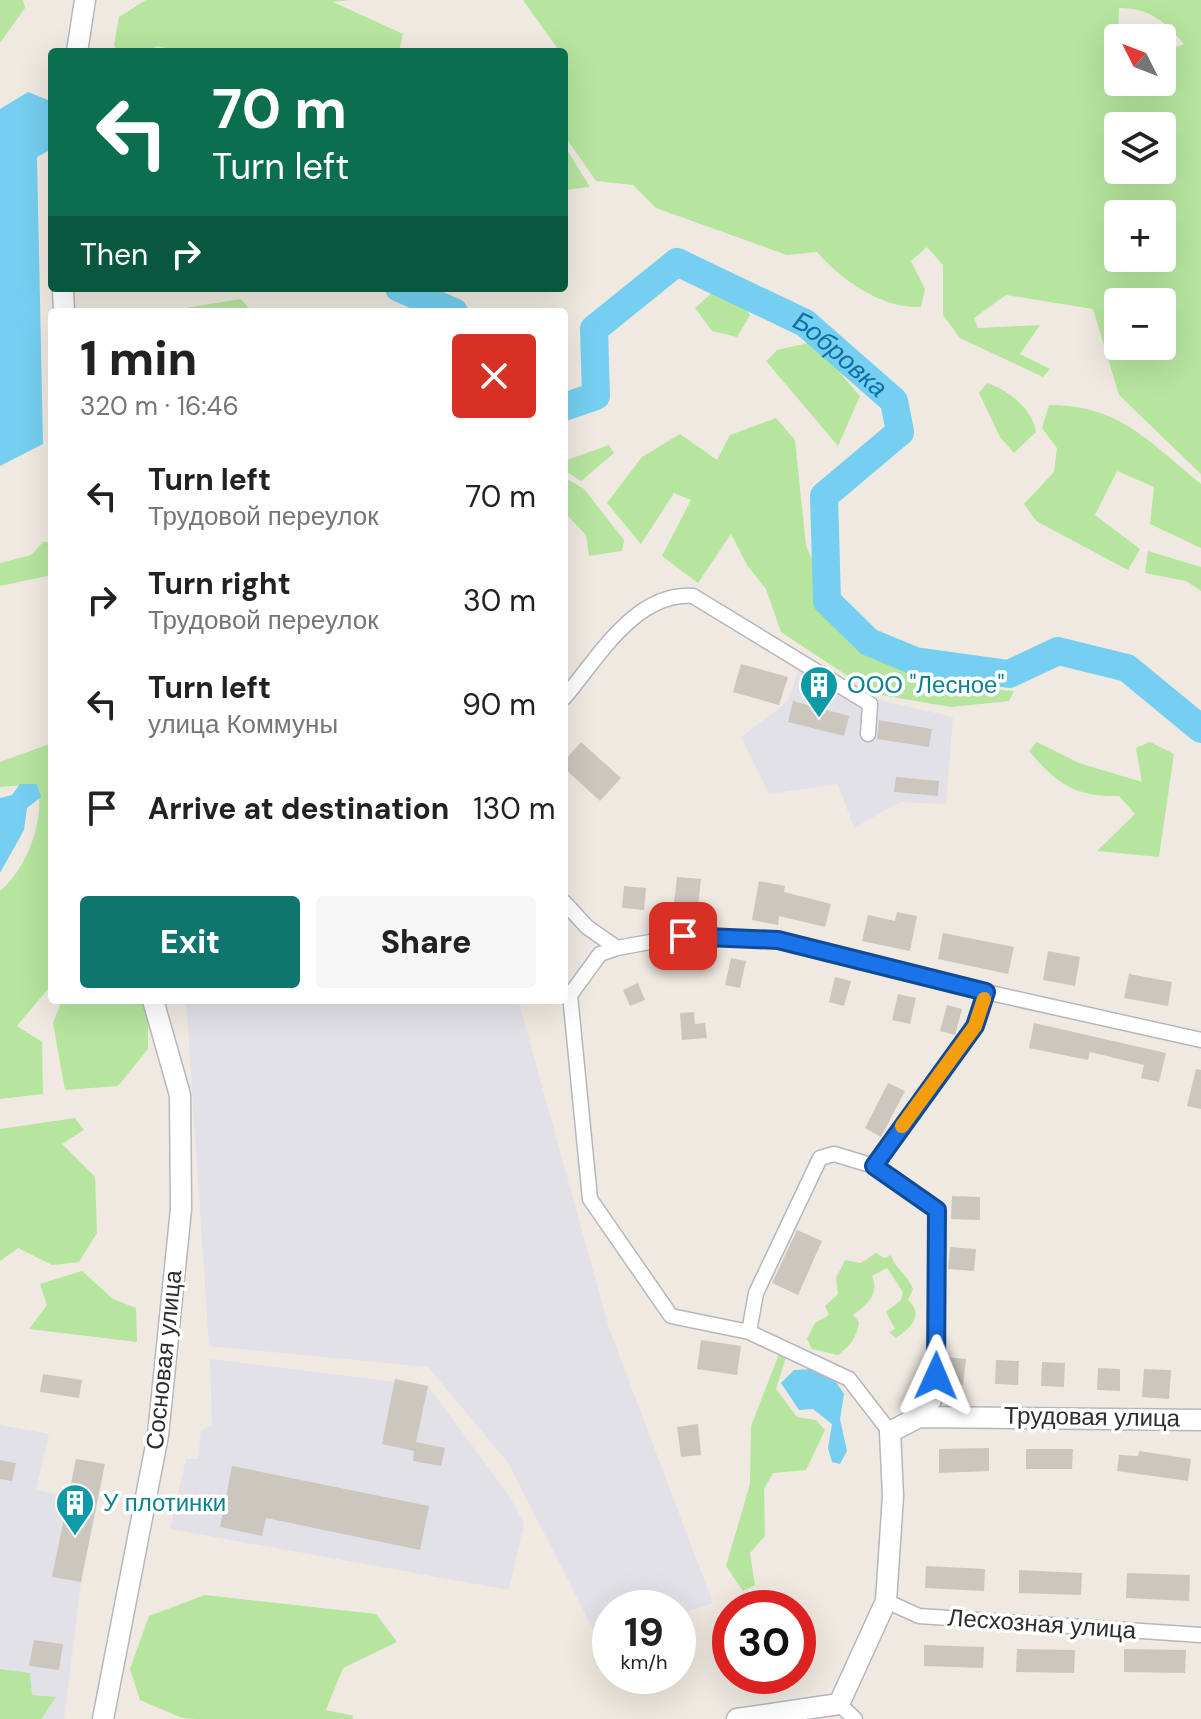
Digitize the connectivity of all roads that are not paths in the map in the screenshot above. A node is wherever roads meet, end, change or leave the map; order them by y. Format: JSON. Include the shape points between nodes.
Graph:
{"nodes":[{"id":1,"x":85,"y":0,"type":"edge"},
{"id":2,"x":78,"y":48,"type":"edge"},
{"id":3,"x":568,"y":693,"type":"edge"},
{"id":4,"x":868,"y":734,"type":"dead end"},
{"id":5,"x":568,"y":906,"type":"edge"},
{"id":6,"x":617,"y":948,"type":"junction"},
{"id":7,"x":986,"y":992,"type":"junction"},
{"id":8,"x":154,"y":1004,"type":"edge"},
{"id":9,"x":1201,"y":1040,"type":"edge"},
{"id":10,"x":874,"y":1166,"type":"junction"},
{"id":11,"x":749,"y":1332,"type":"junction"},
{"id":12,"x":919,"y":1417,"type":"junction"},
{"id":13,"x":1201,"y":1420,"type":"edge"},
{"id":14,"x":890,"y":1432,"type":"junction"},
{"id":15,"x":886,"y":1601,"type":"junction"},
{"id":16,"x":1201,"y":1635,"type":"edge"},
{"id":17,"x":839,"y":1704,"type":"junction"},
{"id":18,"x":103,"y":1719,"type":"edge"},
{"id":19,"x":737,"y":1719,"type":"edge"},
{"id":20,"x":855,"y":1719,"type":"edge"}],
"edges":[{"from":1,"to":2,"type":"street"},
{"from":3,"to":4,"type":"street","via":[[643,609],[673,595],[693,596],[870,704]]},
{"from":5,"to":6,"type":"street"},
{"from":6,"to":7,"type":"street","via":[[683,936],[778,940]]},
{"from":6,"to":11,"type":"street","via":[[600,954],[570,995],[590,1199],[671,1316]]},
{"from":7,"to":9,"type":"street"},
{"from":7,"to":10,"type":"street","via":[[975,1026]]},
{"from":8,"to":18,"type":"street","name":"Сосновая улица","via":[[180,1095],[181,1209],[158,1435]]},
{"from":10,"to":11,"type":"street","via":[[834,1154],[820,1158],[756,1293]]},
{"from":10,"to":12,"type":"street","via":[[937,1210],[934,1401]]},
{"from":11,"to":14,"type":"street","via":[[849,1379]]},
{"from":12,"to":13,"type":"street","name":"Трудовая улица"},
{"from":12,"to":14,"type":"street","name":"Трудовая улица"},
{"from":14,"to":15,"type":"street","via":[[893,1496]]},
{"from":15,"to":16,"type":"street","name":"Лесхозная улица","via":[[919,1616]]},
{"from":15,"to":17,"type":"street"},
{"from":17,"to":19,"type":"street"},
{"from":17,"to":20,"type":"street"}]}
